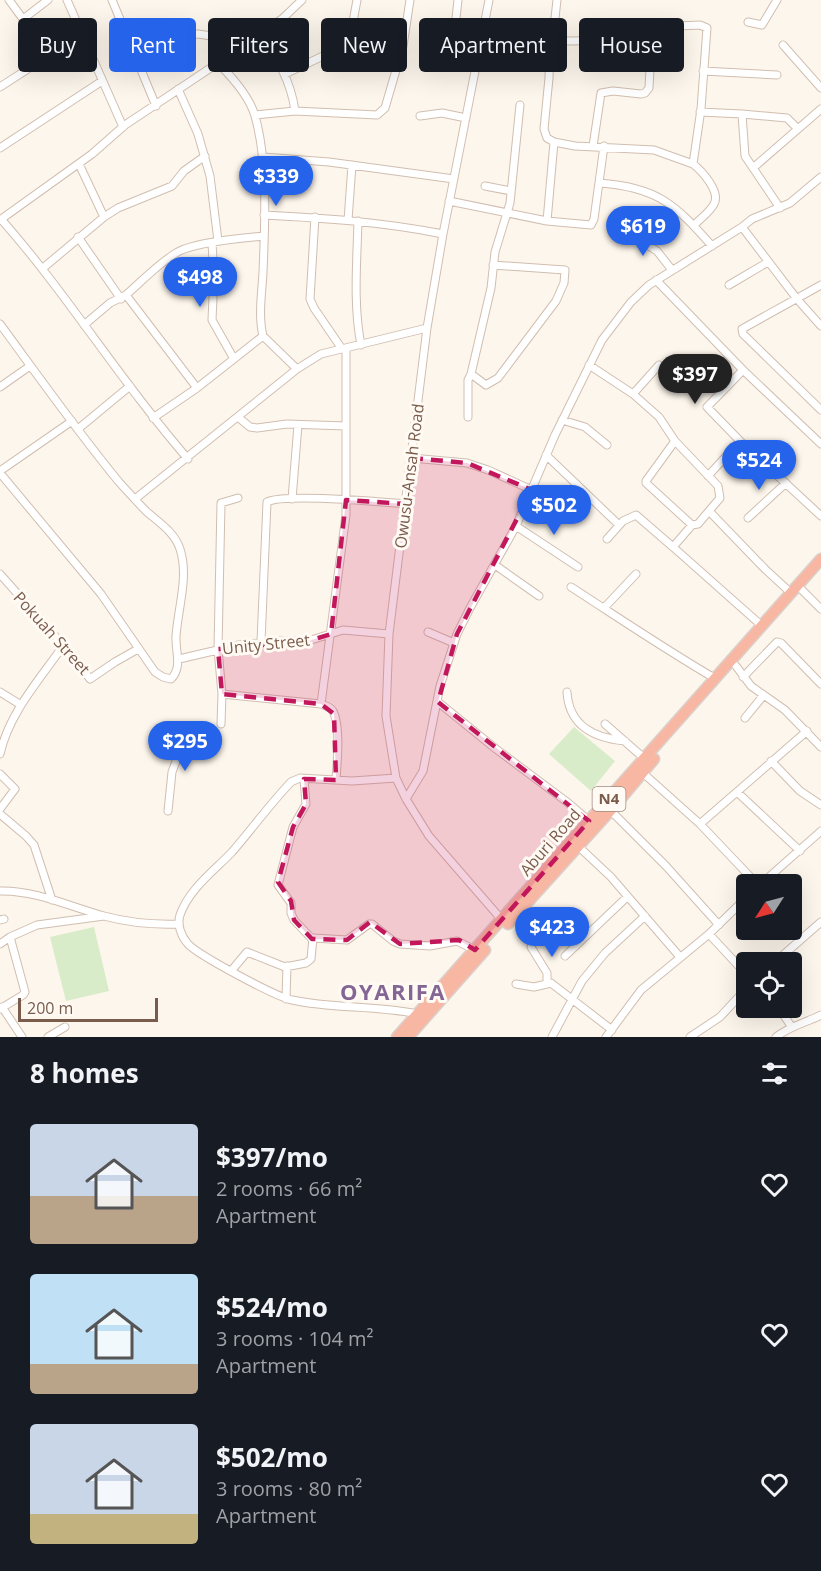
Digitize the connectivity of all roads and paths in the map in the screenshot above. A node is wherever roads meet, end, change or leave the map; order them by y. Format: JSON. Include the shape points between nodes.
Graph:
{"nodes":[{"id":1,"x":9,"y":0,"type":"edge"},
{"id":2,"x":48,"y":0,"type":"edge"},
{"id":3,"x":67,"y":0,"type":"edge"},
{"id":4,"x":112,"y":0,"type":"edge"},
{"id":5,"x":302,"y":0,"type":"edge"},
{"id":6,"x":357,"y":0,"type":"edge"},
{"id":7,"x":410,"y":0,"type":"edge"},
{"id":8,"x":458,"y":0,"type":"edge"},
{"id":9,"x":489,"y":0,"type":"edge"},
{"id":10,"x":557,"y":0,"type":"edge"},
{"id":11,"x":777,"y":0,"type":"edge"},
{"id":12,"x":22,"y":18,"type":"edge"},
{"id":13,"x":24,"y":18,"type":"edge"},
{"id":14,"x":75,"y":18,"type":"edge"},
{"id":15,"x":120,"y":18,"type":"edge"},
{"id":16,"x":283,"y":18,"type":"edge"},
{"id":17,"x":456,"y":18,"type":"edge"},
{"id":18,"x":485,"y":18,"type":"edge"},
{"id":19,"x":555,"y":18,"type":"dead end"},
{"id":20,"x":748,"y":22,"type":"dead end"},
{"id":21,"x":684,"y":26,"type":"edge"},
{"id":22,"x":783,"y":45,"type":"dead end"},
{"id":23,"x":97,"y":69,"type":"edge"},
{"id":24,"x":208,"y":70,"type":"edge"},
{"id":25,"x":703,"y":71,"type":"junction"},
{"id":26,"x":22,"y":72,"type":"edge"},
{"id":27,"x":142,"y":72,"type":"edge"},
{"id":28,"x":226,"y":72,"type":"edge"},
{"id":29,"x":475,"y":72,"type":"edge"},
{"id":30,"x":549,"y":72,"type":"edge"},
{"id":31,"x":649,"y":72,"type":"edge"},
{"id":32,"x":285,"y":74,"type":"joint"},
{"id":33,"x":777,"y":75,"type":"dead end"},
{"id":34,"x":0,"y":76,"type":"edge"},
{"id":35,"x":102,"y":81,"type":"junction"},
{"id":36,"x":3,"y":85,"type":"edge"},
{"id":37,"x":821,"y":88,"type":"edge"},
{"id":38,"x":178,"y":89,"type":"junction"},
{"id":39,"x":520,"y":105,"type":"dead end"},
{"id":40,"x":156,"y":106,"type":"junction"},
{"id":41,"x":821,"y":109,"type":"edge"},
{"id":42,"x":295,"y":111,"type":"junction"},
{"id":43,"x":700,"y":112,"type":"junction"},
{"id":44,"x":742,"y":114,"type":"junction"},
{"id":45,"x":255,"y":115,"type":"junction"},
{"id":46,"x":420,"y":116,"type":"dead end"},
{"id":47,"x":466,"y":118,"type":"junction"},
{"id":48,"x":123,"y":127,"type":"junction"},
{"id":49,"x":798,"y":129,"type":"junction"},
{"id":50,"x":554,"y":142,"type":"junction"},
{"id":51,"x":593,"y":146,"type":"junction"},
{"id":52,"x":604,"y":146,"type":"junction"},
{"id":53,"x":0,"y":148,"type":"edge"},
{"id":54,"x":205,"y":156,"type":"junction"},
{"id":55,"x":263,"y":157,"type":"junction"},
{"id":56,"x":79,"y":164,"type":"junction"},
{"id":57,"x":693,"y":164,"type":"junction"},
{"id":58,"x":352,"y":165,"type":"junction"},
{"id":59,"x":753,"y":168,"type":"junction"},
{"id":60,"x":821,"y":177,"type":"edge"},
{"id":61,"x":454,"y":179,"type":"junction"},
{"id":62,"x":599,"y":183,"type":"junction"},
{"id":63,"x":485,"y":186,"type":"dead end"},
{"id":64,"x":511,"y":191,"type":"junction"},
{"id":65,"x":449,"y":201,"type":"junction"},
{"id":66,"x":780,"y":208,"type":"junction"},
{"id":67,"x":507,"y":212,"type":"junction"},
{"id":68,"x":264,"y":215,"type":"junction"},
{"id":69,"x":104,"y":217,"type":"junction"},
{"id":70,"x":315,"y":217,"type":"junction"},
{"id":71,"x":0,"y":220,"type":"edge"},
{"id":72,"x":348,"y":220,"type":"junction"},
{"id":73,"x":358,"y":221,"type":"junction"},
{"id":74,"x":547,"y":221,"type":"junction"},
{"id":75,"x":694,"y":225,"type":"junction"},
{"id":76,"x":742,"y":227,"type":"junction"},
{"id":77,"x":625,"y":231,"type":"dead end"},
{"id":78,"x":443,"y":234,"type":"junction"},
{"id":79,"x":264,"y":236,"type":"junction"},
{"id":80,"x":78,"y":237,"type":"junction"},
{"id":81,"x":215,"y":242,"type":"junction"},
{"id":82,"x":712,"y":246,"type":"junction"},
{"id":83,"x":768,"y":262,"type":"junction"},
{"id":84,"x":493,"y":265,"type":"junction"},
{"id":85,"x":43,"y":268,"type":"junction"},
{"id":86,"x":672,"y":270,"type":"junction"},
{"id":87,"x":656,"y":280,"type":"junction"},
{"id":88,"x":729,"y":285,"type":"dead end"},
{"id":89,"x":821,"y":285,"type":"edge"},
{"id":90,"x":124,"y":297,"type":"junction"},
{"id":91,"x":797,"y":299,"type":"junction"},
{"id":92,"x":0,"y":324,"type":"edge"},
{"id":93,"x":84,"y":325,"type":"junction"},
{"id":94,"x":821,"y":326,"type":"edge"},
{"id":95,"x":427,"y":328,"type":"junction"},
{"id":96,"x":263,"y":336,"type":"junction"},
{"id":97,"x":361,"y":345,"type":"junction"},
{"id":98,"x":344,"y":349,"type":"junction"},
{"id":99,"x":234,"y":359,"type":"junction"},
{"id":100,"x":589,"y":365,"type":"junction"},
{"id":101,"x":658,"y":365,"type":"dead end"},
{"id":102,"x":30,"y":366,"type":"junction"},
{"id":103,"x":297,"y":369,"type":"junction"},
{"id":104,"x":743,"y":370,"type":"junction"},
{"id":105,"x":471,"y":374,"type":"junction"},
{"id":106,"x":0,"y":387,"type":"edge"},
{"id":107,"x":130,"y":387,"type":"junction"},
{"id":108,"x":197,"y":388,"type":"junction"},
{"id":109,"x":633,"y":394,"type":"junction"},
{"id":110,"x":821,"y":410,"type":"edge"},
{"id":111,"x":468,"y":417,"type":"dead end"},
{"id":112,"x":153,"y":418,"type":"junction"},
{"id":113,"x":239,"y":418,"type":"junction"},
{"id":114,"x":562,"y":420,"type":"junction"},
{"id":115,"x":72,"y":421,"type":"junction"},
{"id":116,"x":298,"y":424,"type":"junction"},
{"id":117,"x":346,"y":426,"type":"junction"},
{"id":118,"x":78,"y":429,"type":"junction"},
{"id":119,"x":675,"y":441,"type":"junction"},
{"id":120,"x":740,"y":441,"type":"junction"},
{"id":121,"x":821,"y":444,"type":"edge"},
{"id":122,"x":607,"y":445,"type":"dead end"},
{"id":123,"x":546,"y":455,"type":"junction"},
{"id":124,"x":188,"y":459,"type":"junction"},
{"id":125,"x":411,"y":459,"type":"junction"},
{"id":126,"x":0,"y":472,"type":"edge"},
{"id":127,"x":708,"y":476,"type":"junction"},
{"id":128,"x":786,"y":483,"type":"junction"},
{"id":129,"x":532,"y":490,"type":"junction"},
{"id":130,"x":238,"y":498,"type":"dead end"},
{"id":131,"x":135,"y":499,"type":"junction"},
{"id":132,"x":292,"y":499,"type":"junction"},
{"id":133,"x":346,"y":500,"type":"junction"},
{"id":134,"x":406,"y":504,"type":"junction"},
{"id":135,"x":709,"y":511,"type":"junction"},
{"id":136,"x":821,"y":516,"type":"edge"},
{"id":137,"x":748,"y":518,"type":"dead end"},
{"id":138,"x":619,"y":525,"type":"junction"},
{"id":139,"x":692,"y":525,"type":"junction"},
{"id":140,"x":516,"y":526,"type":"junction"},
{"id":141,"x":608,"y":539,"type":"dead end"},
{"id":142,"x":673,"y":547,"type":"junction"},
{"id":143,"x":821,"y":559,"type":"edge"},
{"id":144,"x":495,"y":565,"type":"junction"},
{"id":145,"x":578,"y":567,"type":"dead end"},
{"id":146,"x":821,"y":568,"type":"edge"},
{"id":147,"x":0,"y":574,"type":"edge"},
{"id":148,"x":636,"y":574,"type":"dead end"},
{"id":149,"x":571,"y":587,"type":"dead end"},
{"id":150,"x":796,"y":591,"type":"junction"},
{"id":151,"x":539,"y":596,"type":"dead end"},
{"id":152,"x":604,"y":608,"type":"junction"},
{"id":153,"x":821,"y":609,"type":"edge"},
{"id":154,"x":762,"y":626,"type":"junction"},
{"id":155,"x":428,"y":632,"type":"dead end"},
{"id":156,"x":331,"y":634,"type":"junction"},
{"id":157,"x":389,"y":634,"type":"junction"},
{"id":158,"x":261,"y":642,"type":"junction"},
{"id":159,"x":454,"y":643,"type":"junction"},
{"id":160,"x":63,"y":646,"type":"junction"},
{"id":161,"x":138,"y":649,"type":"junction"},
{"id":162,"x":218,"y":649,"type":"junction"},
{"id":163,"x":179,"y":659,"type":"junction"},
{"id":164,"x":736,"y":666,"type":"junction"},
{"id":165,"x":742,"y":677,"type":"junction"},
{"id":166,"x":716,"y":679,"type":"junction"},
{"id":167,"x":821,"y":684,"type":"edge"},
{"id":168,"x":0,"y":692,"type":"edge"},
{"id":169,"x":567,"y":692,"type":"dead end"},
{"id":170,"x":222,"y":694,"type":"junction"},
{"id":171,"x":763,"y":696,"type":"junction"},
{"id":172,"x":438,"y":702,"type":"junction"},
{"id":173,"x":321,"y":704,"type":"junction"},
{"id":174,"x":21,"y":705,"type":"junction"},
{"id":175,"x":745,"y":718,"type":"dead end"},
{"id":176,"x":221,"y":724,"type":"dead end"},
{"id":177,"x":605,"y":724,"type":"dead end"},
{"id":178,"x":179,"y":731,"type":"dead end"},
{"id":179,"x":807,"y":731,"type":"junction"},
{"id":180,"x":625,"y":741,"type":"junction"},
{"id":181,"x":821,"y":747,"type":"edge"},
{"id":182,"x":0,"y":754,"type":"edge"},
{"id":183,"x":645,"y":759,"type":"junction"},
{"id":184,"x":771,"y":761,"type":"junction"},
{"id":185,"x":643,"y":773,"type":"junction"},
{"id":186,"x":0,"y":774,"type":"edge"},
{"id":187,"x":304,"y":778,"type":"junction"},
{"id":188,"x":396,"y":778,"type":"junction"},
{"id":189,"x":336,"y":780,"type":"junction"},
{"id":190,"x":737,"y":792,"type":"junction"},
{"id":191,"x":406,"y":799,"type":"junction"},
{"id":192,"x":821,"y":805,"type":"edge"},
{"id":193,"x":608,"y":807,"type":"junction"},
{"id":194,"x":168,"y":811,"type":"dead end"},
{"id":195,"x":0,"y":812,"type":"edge"},
{"id":196,"x":589,"y":821,"type":"junction"},
{"id":197,"x":700,"y":824,"type":"junction"},
{"id":198,"x":821,"y":831,"type":"edge"},
{"id":199,"x":578,"y":846,"type":"junction"},
{"id":200,"x":800,"y":851,"type":"junction"},
{"id":201,"x":748,"y":874,"type":"edge"},
{"id":202,"x":772,"y":874,"type":"edge"},
{"id":203,"x":0,"y":891,"type":"edge"},
{"id":204,"x":627,"y":897,"type":"junction"},
{"id":205,"x":52,"y":900,"type":"junction"},
{"id":206,"x":736,"y":908,"type":"edge"},
{"id":207,"x":104,"y":916,"type":"junction"},
{"id":208,"x":645,"y":916,"type":"junction"},
{"id":209,"x":502,"y":920,"type":"junction"},
{"id":210,"x":178,"y":924,"type":"junction"},
{"id":211,"x":718,"y":925,"type":"junction"},
{"id":212,"x":820,"y":925,"type":"edge"},
{"id":213,"x":549,"y":927,"type":"dead end"},
{"id":214,"x":709,"y":934,"type":"junction"},
{"id":215,"x":10,"y":937,"type":"junction"},
{"id":216,"x":312,"y":939,"type":"junction"},
{"id":217,"x":0,"y":944,"type":"edge"},
{"id":218,"x":475,"y":950,"type":"junction"},
{"id":219,"x":787,"y":952,"type":"edge"},
{"id":220,"x":565,"y":956,"type":"dead end"},
{"id":221,"x":680,"y":957,"type":"junction"},
{"id":222,"x":736,"y":963,"type":"edge"},
{"id":223,"x":287,"y":966,"type":"junction"},
{"id":224,"x":232,"y":970,"type":"junction"},
{"id":225,"x":547,"y":983,"type":"junction"},
{"id":226,"x":516,"y":984,"type":"dead end"},
{"id":227,"x":286,"y":999,"type":"junction"},
{"id":228,"x":572,"y":1000,"type":"junction"},
{"id":229,"x":736,"y":1000,"type":"edge"},
{"id":230,"x":1,"y":1008,"type":"edge"},
{"id":231,"x":418,"y":1014,"type":"junction"},
{"id":232,"x":821,"y":1015,"type":"edge"},
{"id":233,"x":786,"y":1018,"type":"edge"},
{"id":234,"x":791,"y":1026,"type":"junction"},
{"id":235,"x":65,"y":1027,"type":"dead end"},
{"id":236,"x":612,"y":1030,"type":"junction"},
{"id":237,"x":22,"y":1037,"type":"edge"},
{"id":238,"x":48,"y":1037,"type":"edge"},
{"id":239,"x":397,"y":1037,"type":"edge"},
{"id":240,"x":408,"y":1037,"type":"edge"},
{"id":241,"x":552,"y":1037,"type":"edge"},
{"id":242,"x":606,"y":1037,"type":"edge"},
{"id":243,"x":690,"y":1037,"type":"edge"},
{"id":244,"x":776,"y":1037,"type":"edge"}],
"edges":[{"from":1,"to":12,"type":"street"},
{"from":2,"to":13,"type":"street"},
{"from":3,"to":14,"type":"street"},
{"from":4,"to":15,"type":"street"},
{"from":5,"to":16,"type":"street"},
{"from":6,"to":32,"type":"street","via":[[350,38],[344,46]]},
{"from":7,"to":42,"type":"street","via":[[403,46],[383,111],[376,115]]},
{"from":8,"to":17,"type":"street"},
{"from":9,"to":18,"type":"street","name":"Owusu-Ansah Road"},
{"from":10,"to":19,"type":"street"},
{"from":11,"to":20,"type":"street","via":[[762,25]]},
{"from":21,"to":25,"type":"street","via":[[705,27]]},
{"from":22,"to":37,"type":"street"},
{"from":23,"to":35,"type":"street"},
{"from":24,"to":38,"type":"street"},
{"from":25,"to":33,"type":"street"},
{"from":25,"to":43,"type":"street"},
{"from":26,"to":36,"type":"street"},
{"from":27,"to":40,"type":"street"},
{"from":28,"to":45,"type":"street"},
{"from":29,"to":47,"type":"street","name":"Owusu-Ansah Road"},
{"from":30,"to":50,"type":"street","via":[[544,129],[547,138]]},
{"from":31,"to":51,"type":"street","via":[[645,93],[601,93]]},
{"from":32,"to":42,"type":"street"},
{"from":34,"to":36,"type":"street"},
{"from":35,"to":48,"type":"street"},
{"from":35,"to":53,"type":"street"},
{"from":38,"to":40,"type":"street"},
{"from":38,"to":54,"type":"street"},
{"from":39,"to":64,"type":"street"},
{"from":40,"to":48,"type":"street"},
{"from":41,"to":49,"type":"street"},
{"from":42,"to":45,"type":"street"},
{"from":43,"to":44,"type":"street"},
{"from":43,"to":57,"type":"street"},
{"from":44,"to":49,"type":"street","via":[[787,118]]},
{"from":44,"to":59,"type":"street","via":[[745,156]]},
{"from":45,"to":55,"type":"street"},
{"from":46,"to":47,"type":"street","via":[[442,113]]},
{"from":47,"to":61,"type":"street","name":"Owusu-Ansah Road"},
{"from":48,"to":56,"type":"street"},
{"from":49,"to":59,"type":"street"},
{"from":50,"to":51,"type":"street"},
{"from":50,"to":74,"type":"street"},
{"from":51,"to":52,"type":"street"},
{"from":52,"to":57,"type":"street","via":[[654,150]]},
{"from":52,"to":62,"type":"street"},
{"from":54,"to":69,"type":"street","via":[[184,171],[172,186]]},
{"from":54,"to":81,"type":"street","via":[[213,185]]},
{"from":55,"to":58,"type":"street"},
{"from":55,"to":68,"type":"street"},
{"from":56,"to":69,"type":"street"},
{"from":56,"to":71,"type":"street"},
{"from":57,"to":75,"type":"street","via":[[716,198]]},
{"from":58,"to":61,"type":"street"},
{"from":58,"to":72,"type":"street"},
{"from":59,"to":66,"type":"street"},
{"from":60,"to":66,"type":"street"},
{"from":61,"to":65,"type":"street","name":"Owusu-Ansah Road"},
{"from":62,"to":74,"type":"street","via":[[591,225]]},
{"from":62,"to":75,"type":"street","via":[[644,190]]},
{"from":63,"to":64,"type":"street"},
{"from":64,"to":67,"type":"street"},
{"from":65,"to":67,"type":"street"},
{"from":65,"to":78,"type":"street","name":"Owusu-Ansah Road"},
{"from":66,"to":76,"type":"street"},
{"from":67,"to":74,"type":"street"},
{"from":67,"to":84,"type":"street"},
{"from":68,"to":70,"type":"street"},
{"from":68,"to":79,"type":"street"},
{"from":69,"to":80,"type":"street"},
{"from":70,"to":72,"type":"street"},
{"from":70,"to":98,"type":"street","via":[[310,299]]},
{"from":71,"to":85,"type":"street"},
{"from":72,"to":73,"type":"street"},
{"from":73,"to":78,"type":"street"},
{"from":73,"to":97,"type":"street","via":[[357,326]]},
{"from":75,"to":82,"type":"street"},
{"from":76,"to":82,"type":"street"},
{"from":76,"to":83,"type":"street"},
{"from":77,"to":86,"type":"street","via":[[657,251]]},
{"from":78,"to":95,"type":"street","name":"Owusu-Ansah Road"},
{"from":79,"to":81,"type":"street"},
{"from":79,"to":96,"type":"street"},
{"from":80,"to":85,"type":"street"},
{"from":80,"to":90,"type":"street"},
{"from":81,"to":90,"type":"street","via":[[176,252]]},
{"from":81,"to":99,"type":"street","via":[[212,320]]},
{"from":82,"to":86,"type":"street"},
{"from":83,"to":88,"type":"street"},
{"from":83,"to":91,"type":"street"},
{"from":84,"to":105,"type":"street"},
{"from":84,"to":105,"type":"street","via":[[565,270],[564,283],[556,301],[498,378],[486,385]]},
{"from":85,"to":93,"type":"street"},
{"from":86,"to":87,"type":"street"},
{"from":87,"to":100,"type":"street","via":[[622,314]]},
{"from":87,"to":104,"type":"street"},
{"from":89,"to":91,"type":"street"},
{"from":90,"to":93,"type":"street","via":[[110,303]]},
{"from":90,"to":108,"type":"street"},
{"from":91,"to":94,"type":"street"},
{"from":91,"to":110,"type":"street","via":[[742,329],[743,334]]},
{"from":92,"to":102,"type":"street"},
{"from":93,"to":107,"type":"street"},
{"from":95,"to":97,"type":"street"},
{"from":95,"to":125,"type":"street","name":"Owusu-Ansah Road"},
{"from":96,"to":99,"type":"street"},
{"from":96,"to":103,"type":"street"},
{"from":97,"to":98,"type":"street"},
{"from":98,"to":103,"type":"street","via":[[321,354]]},
{"from":98,"to":117,"type":"street"},
{"from":99,"to":108,"type":"street"},
{"from":100,"to":109,"type":"street"},
{"from":100,"to":114,"type":"street"},
{"from":101,"to":109,"type":"street"},
{"from":102,"to":106,"type":"street"},
{"from":102,"to":115,"type":"street"},
{"from":103,"to":113,"type":"street"},
{"from":104,"to":120,"type":"street","via":[[707,407]]},
{"from":104,"to":121,"type":"street"},
{"from":105,"to":111,"type":"street"},
{"from":107,"to":112,"type":"street"},
{"from":107,"to":118,"type":"street"},
{"from":108,"to":112,"type":"street"},
{"from":109,"to":119,"type":"street","via":[[663,422]]},
{"from":112,"to":124,"type":"street"},
{"from":113,"to":116,"type":"street","via":[[250,427]]},
{"from":113,"to":124,"type":"street"},
{"from":114,"to":122,"type":"street","via":[[585,428]]},
{"from":114,"to":123,"type":"street"},
{"from":115,"to":118,"type":"street"},
{"from":115,"to":126,"type":"street"},
{"from":116,"to":117,"type":"street"},
{"from":116,"to":132,"type":"street"},
{"from":117,"to":133,"type":"street"},
{"from":118,"to":131,"type":"street"},
{"from":119,"to":127,"type":"street"},
{"from":119,"to":139,"type":"street","via":[[646,483]]},
{"from":120,"to":127,"type":"street"},
{"from":120,"to":128,"type":"street"},
{"from":123,"to":129,"type":"street"},
{"from":123,"to":138,"type":"street"},
{"from":124,"to":131,"type":"street"},
{"from":125,"to":129,"type":"street","via":[[467,463]]},
{"from":125,"to":134,"type":"street","name":"Owusu-Ansah Road"},
{"from":126,"to":161,"type":"street","via":[[101,594]]},
{"from":127,"to":135,"type":"street","via":[[720,493]]},
{"from":128,"to":136,"type":"street"},
{"from":128,"to":137,"type":"street"},
{"from":129,"to":140,"type":"street"},
{"from":130,"to":162,"type":"street","via":[[221,503]]},
{"from":131,"to":163,"type":"street","via":[[174,536],[182,557],[176,638]]},
{"from":132,"to":133,"type":"street"},
{"from":132,"to":158,"type":"street","via":[[270,500],[266,504]]},
{"from":133,"to":134,"type":"street"},
{"from":133,"to":156,"type":"street"},
{"from":134,"to":157,"type":"street","name":"Owusu-Ansah Road"},
{"from":135,"to":139,"type":"street","via":[[698,524]]},
{"from":135,"to":150,"type":"street","via":[[765,569]]},
{"from":138,"to":141,"type":"street"},
{"from":138,"to":142,"type":"street","via":[[636,515]]},
{"from":139,"to":142,"type":"street"},
{"from":140,"to":144,"type":"street"},
{"from":140,"to":145,"type":"street"},
{"from":142,"to":154,"type":"street"},
{"from":143,"to":150,"type":"highway","name":"Aburi Road","number":"N4"},
{"from":144,"to":151,"type":"street"},
{"from":144,"to":159,"type":"street"},
{"from":146,"to":150,"type":"highway","name":"Aburi Road","number":"N4"},
{"from":147,"to":160,"type":"street","name":"Pokuah Street"},
{"from":148,"to":152,"type":"street"},
{"from":149,"to":152,"type":"street"},
{"from":150,"to":153,"type":"street"},
{"from":150,"to":154,"type":"highway","name":"Aburi Road","number":"N4"},
{"from":150,"to":164,"type":"highway","name":"Aburi Road","number":"N4"},
{"from":152,"to":166,"type":"street"},
{"from":154,"to":166,"type":"highway","name":"Aburi Road","number":"N4"},
{"from":155,"to":159,"type":"street"},
{"from":156,"to":157,"type":"street","name":"Unity Street","via":[[352,630]]},
{"from":156,"to":158,"type":"street","name":"Unity Street","via":[[308,641]]},
{"from":156,"to":173,"type":"street"},
{"from":157,"to":188,"type":"street","name":"Owusu-Ansah Road","via":[[386,716]]},
{"from":158,"to":162,"type":"street","name":"Unity Street"},
{"from":159,"to":172,"type":"street"},
{"from":160,"to":161,"type":"street","name":"Pokuah Street","via":[[90,679]]},
{"from":160,"to":174,"type":"street"},
{"from":161,"to":163,"type":"street","via":[[155,672],[167,679],[174,675]]},
{"from":162,"to":163,"type":"street","name":"Unity Street"},
{"from":162,"to":170,"type":"street"},
{"from":164,"to":165,"type":"street"},
{"from":164,"to":185,"type":"highway","name":"Aburi Road","number":"N4"},
{"from":165,"to":167,"type":"street","via":[[777,642]]},
{"from":165,"to":171,"type":"street"},
{"from":166,"to":183,"type":"highway","name":"Aburi Road","number":"N4"},
{"from":168,"to":174,"type":"street"},
{"from":169,"to":180,"type":"street","via":[[570,710],[587,731]]},
{"from":170,"to":173,"type":"street"},
{"from":170,"to":176,"type":"street"},
{"from":171,"to":175,"type":"street"},
{"from":171,"to":179,"type":"street","via":[[778,704]]},
{"from":172,"to":191,"type":"street","via":[[423,771]]},
{"from":172,"to":196,"type":"street"},
{"from":173,"to":189,"type":"street","via":[[330,707],[334,714]]},
{"from":174,"to":182,"type":"street"},
{"from":177,"to":180,"type":"street"},
{"from":178,"to":194,"type":"street"},
{"from":179,"to":181,"type":"street"},
{"from":179,"to":184,"type":"street"},
{"from":180,"to":183,"type":"street"},
{"from":183,"to":193,"type":"highway","name":"Aburi Road","number":"N4"},
{"from":184,"to":190,"type":"street"},
{"from":184,"to":192,"type":"street","via":[[800,791]]},
{"from":185,"to":193,"type":"highway","name":"Aburi Road","number":"N4"},
{"from":185,"to":197,"type":"street"},
{"from":186,"to":195,"type":"street","via":[[15,789]]},
{"from":187,"to":189,"type":"street"},
{"from":187,"to":210,"type":"street","via":[[291,782],[200,885],[186,903]]},
{"from":187,"to":216,"type":"street","via":[[306,804],[294,827],[278,885],[291,903],[294,920]]},
{"from":188,"to":189,"type":"street"},
{"from":188,"to":191,"type":"street","name":"Owusu-Ansah Road"},
{"from":190,"to":197,"type":"street"},
{"from":190,"to":200,"type":"street"},
{"from":191,"to":209,"type":"street","name":"Owusu-Ansah Road","via":[[429,836]]},
{"from":193,"to":196,"type":"highway","name":"Aburi Road","number":"N4"},
{"from":193,"to":199,"type":"highway","name":"Aburi Road","number":"N4"},
{"from":193,"to":211,"type":"street"},
{"from":195,"to":205,"type":"street","via":[[34,845]]},
{"from":196,"to":209,"type":"highway","name":"Aburi Road","number":"N4"},
{"from":197,"to":201,"type":"street"},
{"from":198,"to":200,"type":"street"},
{"from":199,"to":204,"type":"street"},
{"from":199,"to":240,"type":"highway","name":"Aburi Road","number":"N4"},
{"from":200,"to":202,"type":"street"},
{"from":203,"to":205,"type":"street"},
{"from":204,"to":208,"type":"street"},
{"from":204,"to":220,"type":"street"},
{"from":205,"to":207,"type":"street"},
{"from":206,"to":211,"type":"street"},
{"from":207,"to":210,"type":"street","via":[[143,925]]},
{"from":207,"to":215,"type":"street","via":[[37,926]]},
{"from":208,"to":221,"type":"street"},
{"from":208,"to":228,"type":"street","via":[[605,953]]},
{"from":209,"to":218,"type":"highway","name":"Aburi Road","number":"N4"},
{"from":210,"to":224,"type":"street","via":[[195,950]]},
{"from":211,"to":214,"type":"street"},
{"from":212,"to":219,"type":"street"},
{"from":213,"to":225,"type":"street","via":[[531,947],[548,973]]},
{"from":214,"to":221,"type":"street"},
{"from":214,"to":222,"type":"street"},
{"from":215,"to":217,"type":"street"},
{"from":215,"to":230,"type":"street","via":[[25,992]]},
{"from":216,"to":218,"type":"street","via":[[347,940],[372,924],[400,944],[430,946],[457,940]]},
{"from":216,"to":223,"type":"street","via":[[310,960]]},
{"from":218,"to":231,"type":"highway","name":"Aburi Road","number":"N4"},
{"from":221,"to":236,"type":"street","via":[[633,999]]},
{"from":223,"to":224,"type":"street","via":[[247,952]]},
{"from":223,"to":227,"type":"street"},
{"from":224,"to":227,"type":"street"},
{"from":225,"to":226,"type":"street","via":[[534,987]]},
{"from":225,"to":228,"type":"street"},
{"from":227,"to":231,"type":"street","via":[[384,1007]]},
{"from":228,"to":236,"type":"street"},
{"from":228,"to":241,"type":"street"},
{"from":229,"to":243,"type":"street","via":[[720,1017]]},
{"from":230,"to":237,"type":"street"},
{"from":231,"to":239,"type":"highway","name":"Aburi Road","number":"N4"},
{"from":232,"to":234,"type":"street"},
{"from":233,"to":234,"type":"street"},
{"from":234,"to":244,"type":"street"},
{"from":235,"to":238,"type":"street"},
{"from":236,"to":242,"type":"street"}]}
